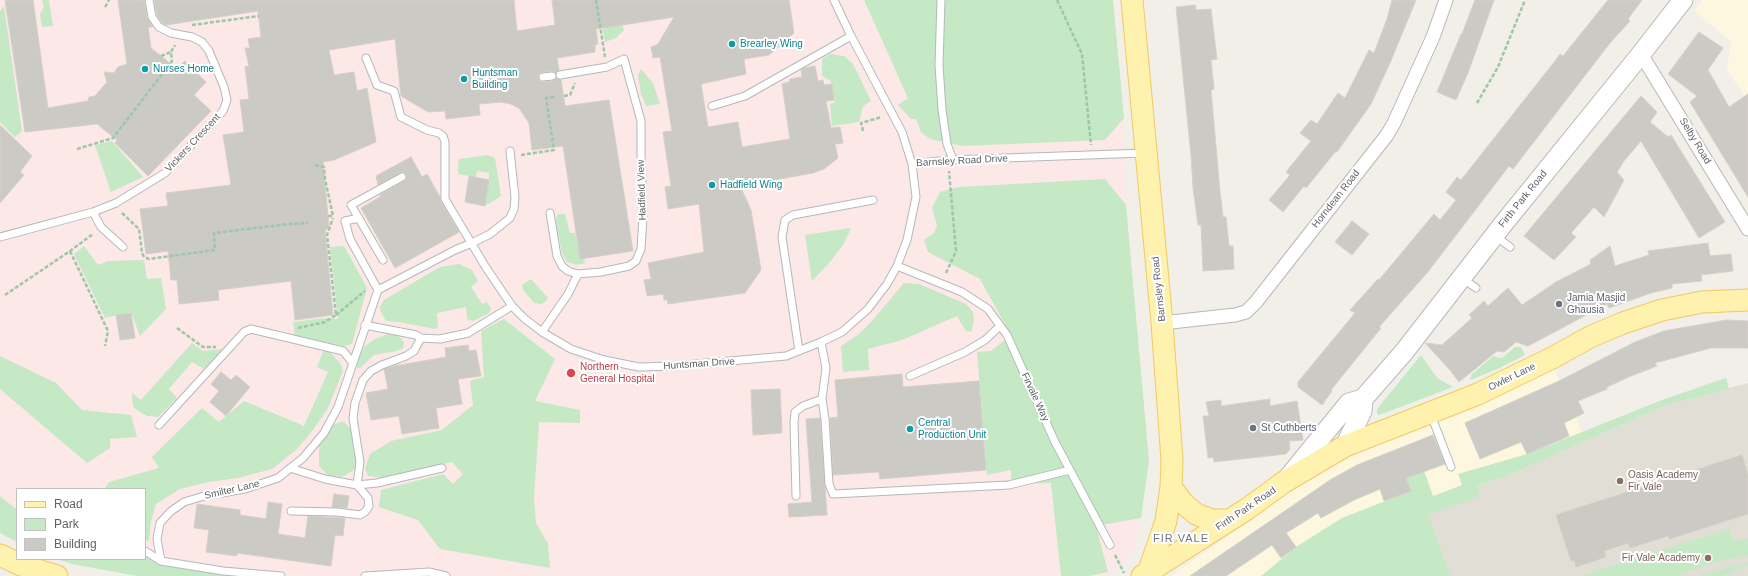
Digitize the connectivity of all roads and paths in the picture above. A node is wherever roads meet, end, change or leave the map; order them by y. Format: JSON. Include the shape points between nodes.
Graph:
{"nodes":[{"id":1,"x":109,"y":0,"type":"edge"},
{"id":2,"x":149,"y":0,"type":"edge"},
{"id":3,"x":596,"y":0,"type":"edge"},
{"id":4,"x":834,"y":0,"type":"edge"},
{"id":5,"x":941,"y":0,"type":"edge"},
{"id":6,"x":1057,"y":0,"type":"edge"},
{"id":7,"x":1132,"y":0,"type":"edge"},
{"id":8,"x":1446,"y":0,"type":"edge"},
{"id":9,"x":1525,"y":0,"type":"edge"},
{"id":10,"x":1683,"y":0,"type":"edge"},
{"id":11,"x":105,"y":7,"type":"dead end"},
{"id":12,"x":259,"y":16,"type":"dead end"},
{"id":13,"x":181,"y":34,"type":"junction"},
{"id":14,"x":851,"y":36,"type":"junction"},
{"id":15,"x":172,"y":52,"type":"junction"},
{"id":16,"x":1641,"y":54,"type":"junction"},
{"id":17,"x":161,"y":56,"type":"dead end"},
{"id":18,"x":366,"y":58,"type":"dead end"},
{"id":19,"x":607,"y":66,"type":"junction"},
{"id":20,"x":580,"y":72,"type":"junction"},
{"id":21,"x":560,"y":75,"type":"dead end"},
{"id":22,"x":543,"y":76,"type":"dead end"},
{"id":23,"x":552,"y":76,"type":"dead end"},
{"id":24,"x":564,"y":96,"type":"dead end"},
{"id":25,"x":555,"y":97,"type":"dead end"},
{"id":26,"x":1477,"y":103,"type":"dead end"},
{"id":27,"x":712,"y":106,"type":"dead end"},
{"id":28,"x":893,"y":114,"type":"junction"},
{"id":29,"x":863,"y":131,"type":"dead end"},
{"id":30,"x":77,"y":149,"type":"dead end"},
{"id":31,"x":510,"y":151,"type":"dead end"},
{"id":32,"x":1146,"y":153,"type":"junction"},
{"id":33,"x":531,"y":154,"type":"dead end"},
{"id":34,"x":1092,"y":156,"type":"junction"},
{"id":35,"x":951,"y":160,"type":"junction"},
{"id":36,"x":912,"y":164,"type":"junction"},
{"id":37,"x":315,"y":165,"type":"dead end"},
{"id":38,"x":402,"y":178,"type":"dead end"},
{"id":39,"x":873,"y":200,"type":"dead end"},
{"id":40,"x":116,"y":203,"type":"junction"},
{"id":41,"x":93,"y":212,"type":"junction"},
{"id":42,"x":550,"y":213,"type":"dead end"},
{"id":43,"x":328,"y":216,"type":"dead end"},
{"id":44,"x":333,"y":216,"type":"junction"},
{"id":45,"x":359,"y":218,"type":"junction"},
{"id":46,"x":345,"y":221,"type":"junction"},
{"id":47,"x":308,"y":224,"type":"dead end"},
{"id":48,"x":102,"y":227,"type":"junction"},
{"id":49,"x":1748,"y":229,"type":"edge"},
{"id":50,"x":1494,"y":235,"type":"junction"},
{"id":51,"x":0,"y":237,"type":"edge"},
{"id":52,"x":472,"y":243,"type":"junction"},
{"id":53,"x":123,"y":247,"type":"dead end"},
{"id":54,"x":1510,"y":247,"type":"dead end"},
{"id":55,"x":70,"y":251,"type":"junction"},
{"id":56,"x":383,"y":260,"type":"dead end"},
{"id":57,"x":897,"y":266,"type":"junction"},
{"id":58,"x":578,"y":274,"type":"junction"},
{"id":59,"x":941,"y":284,"type":"junction"},
{"id":60,"x":377,"y":292,"type":"junction"},
{"id":61,"x":5,"y":295,"type":"dead end"},
{"id":62,"x":1748,"y":300,"type":"edge"},
{"id":63,"x":512,"y":306,"type":"junction"},
{"id":64,"x":336,"y":315,"type":"junction"},
{"id":65,"x":1162,"y":323,"type":"junction"},
{"id":66,"x":366,"y":325,"type":"junction"},
{"id":67,"x":1000,"y":326,"type":"junction"},
{"id":68,"x":177,"y":328,"type":"dead end"},
{"id":69,"x":295,"y":328,"type":"dead end"},
{"id":70,"x":542,"y":332,"type":"junction"},
{"id":71,"x":421,"y":338,"type":"junction"},
{"id":72,"x":821,"y":342,"type":"junction"},
{"id":73,"x":105,"y":346,"type":"dead end"},
{"id":74,"x":231,"y":346,"type":"junction"},
{"id":75,"x":799,"y":351,"type":"junction"},
{"id":76,"x":354,"y":362,"type":"junction"},
{"id":77,"x":910,"y":376,"type":"dead end"},
{"id":78,"x":822,"y":399,"type":"junction"},
{"id":79,"x":1364,"y":399,"type":"junction"},
{"id":80,"x":1430,"y":413,"type":"junction"},
{"id":81,"x":159,"y":425,"type":"dead end"},
{"id":82,"x":1345,"y":446,"type":"junction"},
{"id":83,"x":1451,"y":467,"type":"dead end"},
{"id":84,"x":290,"y":468,"type":"junction"},
{"id":85,"x":442,"y":468,"type":"dead end"},
{"id":86,"x":1070,"y":470,"type":"junction"},
{"id":87,"x":1284,"y":482,"type":"junction"},
{"id":88,"x":357,"y":485,"type":"junction"},
{"id":89,"x":1171,"y":487,"type":"junction"},
{"id":90,"x":796,"y":496,"type":"dead end"},
{"id":91,"x":291,"y":511,"type":"dead end"},
{"id":92,"x":1230,"y":520,"type":"junction"},
{"id":93,"x":1110,"y":545,"type":"joint"},
{"id":94,"x":146,"y":552,"type":"edge"},
{"id":95,"x":0,"y":555,"type":"edge"},
{"id":96,"x":161,"y":561,"type":"junction"},
{"id":97,"x":1146,"y":575,"type":"edge"},
{"id":98,"x":57,"y":576,"type":"edge"},
{"id":99,"x":281,"y":576,"type":"edge"},
{"id":100,"x":365,"y":576,"type":"edge"},
{"id":101,"x":446,"y":576,"type":"edge"},
{"id":102,"x":1126,"y":576,"type":"edge"}],
"edges":[{"from":1,"to":11,"type":"path"},
{"from":2,"to":13,"type":"lane","name":"Vickers Crescent","via":[[152,17],[159,27],[171,33]]},
{"from":3,"to":19,"type":"path"},
{"from":4,"to":14,"type":"lane","name":"Barnsley Road Drive"},
{"from":5,"to":35,"type":"lane","via":[[939,73]]},
{"from":6,"to":34,"type":"path","via":[[1082,54]]},
{"from":7,"to":32,"type":"main road","name":"Barnsley Road"},
{"from":8,"to":65,"type":"street","name":"Horndean Road","via":[[1433,37],[1387,135],[1256,302],[1246,312],[1235,316]]},
{"from":9,"to":26,"type":"path","via":[[1498,67]]},
{"from":10,"to":16,"type":"main road","name":"Firth Park Road"},
{"from":12,"to":13,"type":"path","via":[[186,26]]},
{"from":13,"to":15,"type":"path"},
{"from":13,"to":40,"type":"lane","name":"Vickers Crescent","via":[[202,42],[209,51],[224,87],[227,100],[223,111],[165,173]]},
{"from":14,"to":27,"type":"lane","via":[[745,96]]},
{"from":14,"to":28,"type":"lane","name":"Barnsley Road Drive"},
{"from":15,"to":17,"type":"path"},
{"from":15,"to":30,"type":"path","via":[[172,61],[113,138]]},
{"from":16,"to":49,"type":"street","name":"Selby Road"},
{"from":16,"to":50,"type":"main road","name":"Firth Park Road"},
{"from":18,"to":52,"type":"lane","name":"Huntsman Drive","via":[[377,85],[394,91],[401,117],[443,136],[445,199]]},
{"from":19,"to":20,"type":"lane","name":"Hadfield View"},
{"from":19,"to":58,"type":"lane","name":"Hadfield View","via":[[624,58],[641,121],[641,249],[636,261],[629,266]]},
{"from":20,"to":21,"type":"lane","name":"Hadfield View"},
{"from":20,"to":24,"type":"path","via":[[570,95]]},
{"from":22,"to":23,"type":"lane"},
{"from":25,"to":33,"type":"path","via":[[546,98],[554,150]]},
{"from":28,"to":29,"type":"path","via":[[861,124]]},
{"from":28,"to":36,"type":"lane","name":"Barnsley Road Drive","via":[[902,132]]},
{"from":31,"to":52,"type":"lane","via":[[514,208],[510,218],[490,234]]},
{"from":32,"to":34,"type":"lane","name":"Barnsley Road Drive"},
{"from":32,"to":65,"type":"main road","name":"Barnsley Road"},
{"from":34,"to":35,"type":"lane","name":"Barnsley Road Drive"},
{"from":35,"to":36,"type":"lane","name":"Barnsley Road Drive"},
{"from":35,"to":59,"type":"path","via":[[956,251]]},
{"from":36,"to":57,"type":"lane","name":"Huntsman Drive","via":[[916,197],[907,240]]},
{"from":37,"to":44,"type":"path","via":[[324,167]]},
{"from":38,"to":45,"type":"lane","via":[[351,205]]},
{"from":39,"to":75,"type":"lane","via":[[793,215],[785,220],[782,237]]},
{"from":40,"to":41,"type":"lane","name":"Vickers Crescent"},
{"from":40,"to":47,"type":"path","via":[[120,211],[139,228],[142,253],[149,259],[215,250],[214,233]]},
{"from":41,"to":48,"type":"lane"},
{"from":41,"to":51,"type":"lane","name":"Vickers Crescent"},
{"from":42,"to":58,"type":"lane","via":[[557,256],[562,266]]},
{"from":43,"to":44,"type":"path"},
{"from":44,"to":46,"type":"path"},
{"from":44,"to":64,"type":"path","via":[[327,235]]},
{"from":45,"to":46,"type":"lane"},
{"from":45,"to":56,"type":"lane"},
{"from":46,"to":60,"type":"lane","via":[[350,239]]},
{"from":48,"to":53,"type":"lane"},
{"from":48,"to":55,"type":"path"},
{"from":50,"to":54,"type":"lane"},
{"from":50,"to":79,"type":"main road","name":"Firth Park Road","via":[[1469,283]]},
{"from":52,"to":60,"type":"lane"},
{"from":52,"to":63,"type":"lane","name":"Huntsman Drive"},
{"from":55,"to":61,"type":"path"},
{"from":55,"to":73,"type":"path","via":[[108,331]]},
{"from":57,"to":59,"type":"lane","name":"Firvale Way"},
{"from":57,"to":72,"type":"lane","name":"Huntsman Drive","via":[[868,309],[842,332]]},
{"from":58,"to":70,"type":"lane","via":[[568,294]]},
{"from":59,"to":67,"type":"lane","name":"Firvale Way","via":[[962,292],[988,309]]},
{"from":60,"to":64,"type":"path","via":[[366,290]]},
{"from":60,"to":66,"type":"lane","name":"Smilter Lane"},
{"from":62,"to":80,"type":"main road","name":"Owler Lane","via":[[1702,302],[1662,310],[1623,323],[1478,394]]},
{"from":63,"to":70,"type":"lane","name":"Huntsman Drive"},
{"from":63,"to":71,"type":"lane","via":[[468,333],[440,339]]},
{"from":64,"to":69,"type":"path","via":[[325,322]]},
{"from":65,"to":89,"type":"main road","name":"Barnsley Road","via":[[1172,460]]},
{"from":66,"to":71,"type":"lane"},
{"from":66,"to":76,"type":"lane","name":"Smilter Lane"},
{"from":67,"to":77,"type":"lane","via":[[985,340],[965,352]]},
{"from":67,"to":86,"type":"lane","name":"Firvale Way","via":[[1007,335]]},
{"from":68,"to":74,"type":"path","via":[[203,347]]},
{"from":70,"to":75,"type":"lane","name":"Huntsman Drive","via":[[571,349],[604,360],[639,367],[757,359],[786,356]]},
{"from":71,"to":88,"type":"lane","via":[[414,351],[371,371],[363,380],[353,418],[360,462]]},
{"from":72,"to":75,"type":"lane","name":"Huntsman Drive"},
{"from":72,"to":78,"type":"lane","via":[[826,368]]},
{"from":74,"to":76,"type":"lane","via":[[244,332],[251,329],[343,351]]},
{"from":74,"to":81,"type":"lane"},
{"from":76,"to":84,"type":"lane","name":"Smilter Lane","via":[[338,407],[324,433],[303,458]]},
{"from":78,"to":86,"type":"lane","via":[[828,484],[833,494],[1009,485]]},
{"from":78,"to":90,"type":"lane","via":[[795,412]]},
{"from":79,"to":82,"type":"main road","name":"Firth Park Road","via":[[1362,411]]},
{"from":79,"to":87,"type":"main road","name":"Firth Park Road","via":[[1349,403]]},
{"from":80,"to":82,"type":"main road","name":"Owler Lane"},
{"from":80,"to":83,"type":"lane"},
{"from":82,"to":87,"type":"main road","name":"Owler Lane"},
{"from":84,"to":88,"type":"lane","via":[[325,479]]},
{"from":84,"to":96,"type":"lane","name":"Smilter Lane","via":[[278,478],[245,489],[184,502],[170,512],[160,523],[157,540]]},
{"from":85,"to":88,"type":"lane"},
{"from":86,"to":93,"type":"lane","name":"Firvale Way"},
{"from":87,"to":92,"type":"main road","name":"Firth Park Road"},
{"from":88,"to":91,"type":"lane","via":[[368,498],[369,506],[366,512],[360,515]]},
{"from":89,"to":92,"type":"main road","via":[[1183,503],[1196,514],[1212,520]]},
{"from":89,"to":97,"type":"main road","name":"Barnsley Road","via":[[1166,521]]},
{"from":92,"to":97,"type":"main road","name":"Firth Park Road"},
{"from":93,"to":102,"type":"path"},
{"from":94,"to":96,"type":"lane"},
{"from":95,"to":98,"type":"main road","via":[[21,565]]},
{"from":96,"to":99,"type":"lane"},
{"from":100,"to":101,"type":"lane","via":[[429,572]]}]}
